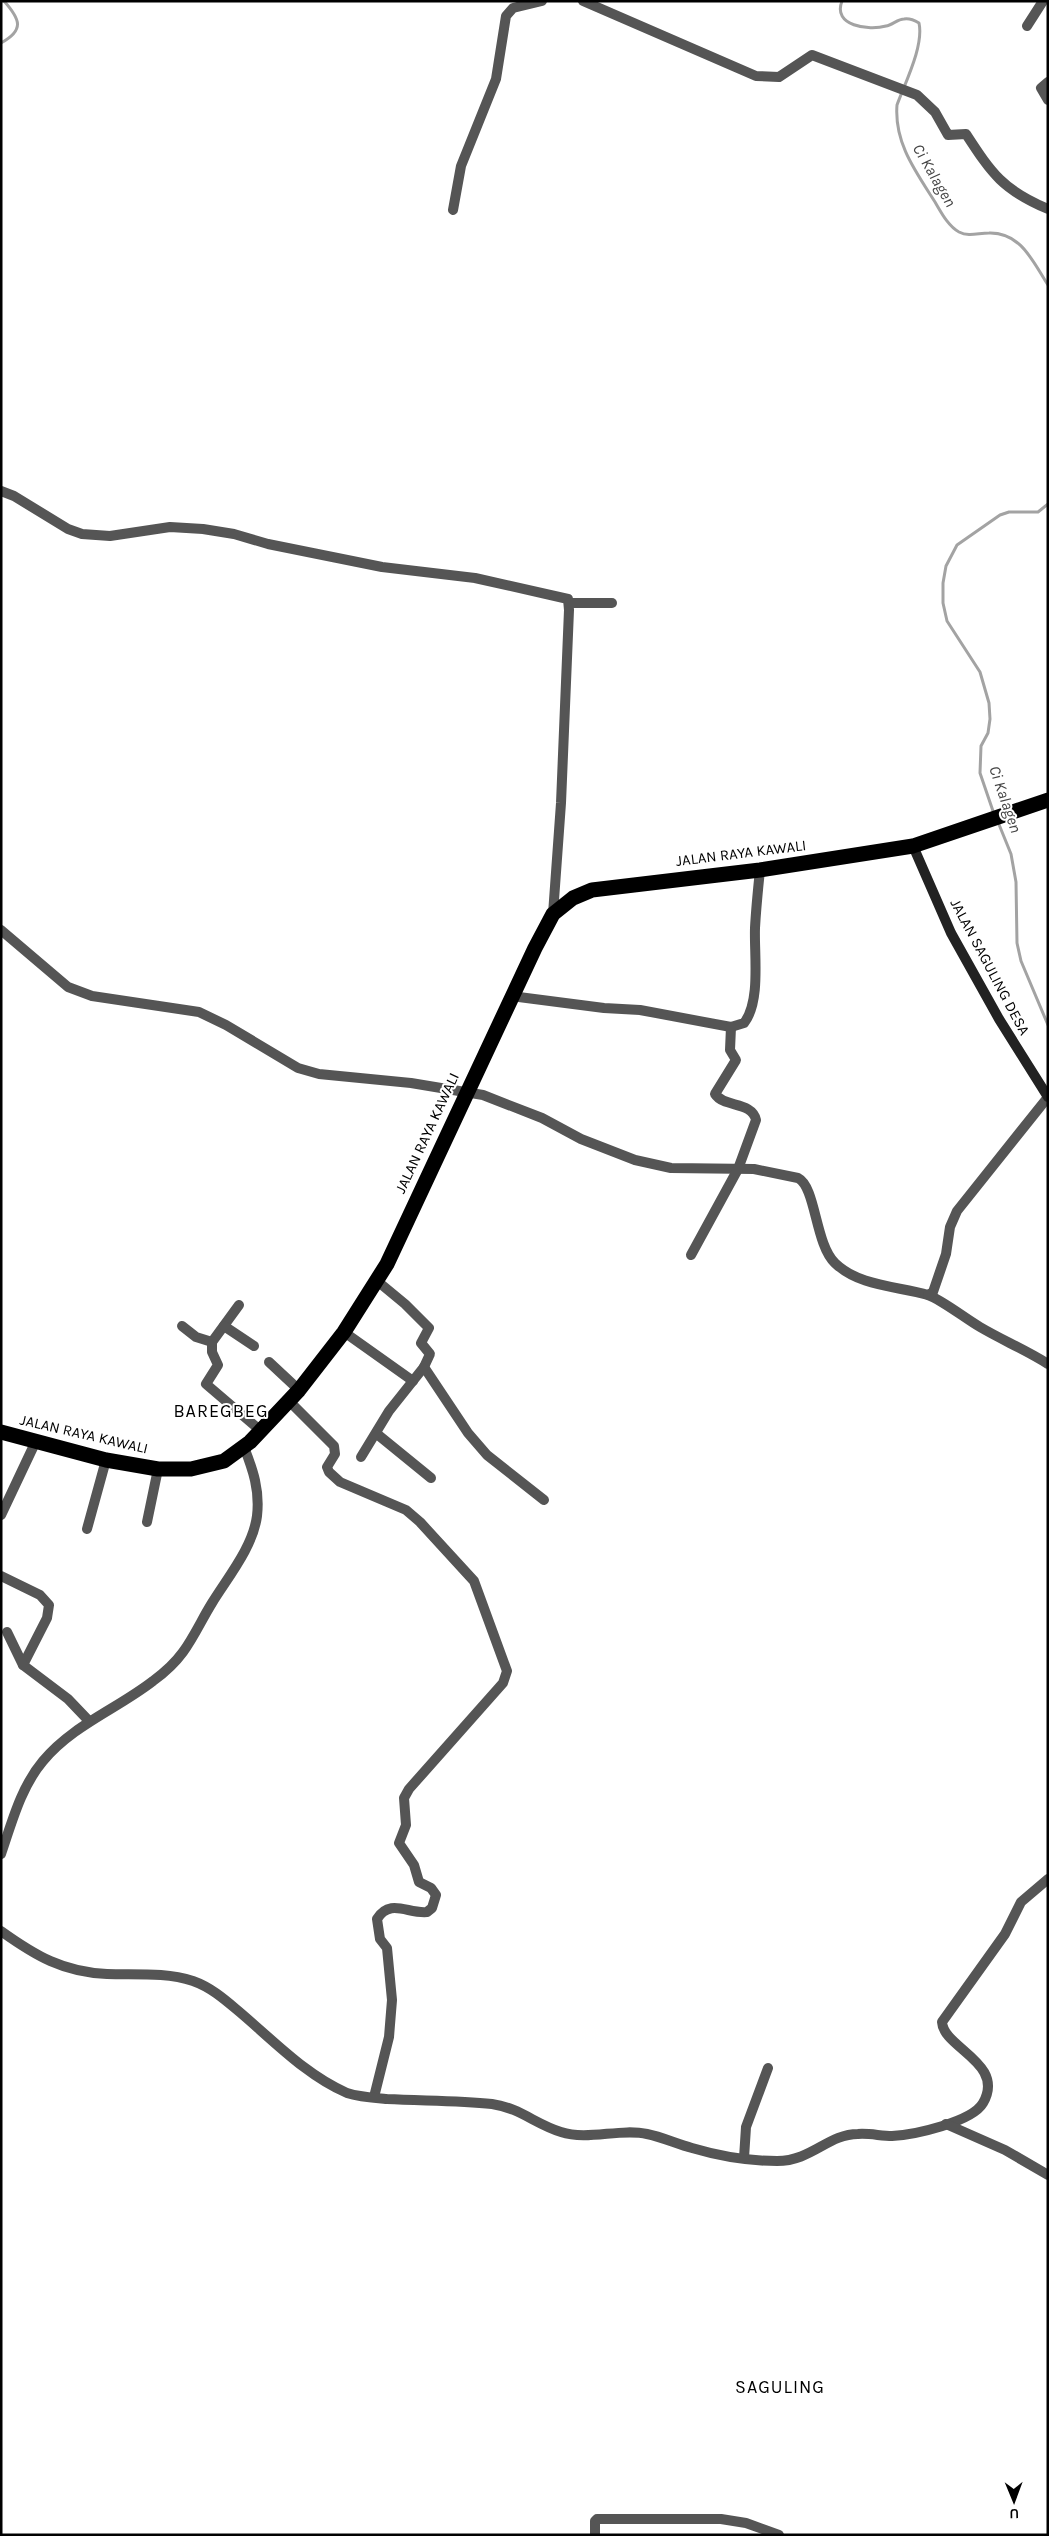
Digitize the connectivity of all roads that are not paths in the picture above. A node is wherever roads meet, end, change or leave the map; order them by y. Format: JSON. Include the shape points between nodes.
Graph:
{"nodes":[{"id":1,"x":542,"y":1,"type":"edge"},
{"id":2,"x":583,"y":1,"type":"edge"},
{"id":3,"x":1043,"y":1,"type":"edge"},
{"id":4,"x":1026,"y":26,"type":"dead end"},
{"id":5,"x":1048,"y":82,"type":"edge"},
{"id":6,"x":1048,"y":100,"type":"edge"},
{"id":7,"x":1048,"y":209,"type":"edge"},
{"id":8,"x":454,"y":210,"type":"dead end"},
{"id":9,"x":1,"y":491,"type":"edge"},
{"id":10,"x":569,"y":603,"type":"junction"},
{"id":11,"x":612,"y":603,"type":"dead end"},
{"id":12,"x":1048,"y":800,"type":"edge"},
{"id":13,"x":913,"y":846,"type":"junction"},
{"id":14,"x":760,"y":870,"type":"junction"},
{"id":15,"x":554,"y":914,"type":"junction"},
{"id":16,"x":1,"y":930,"type":"edge"},
{"id":17,"x":511,"y":996,"type":"junction"},
{"id":18,"x":730,"y":1026,"type":"junction"},
{"id":19,"x":466,"y":1090,"type":"junction"},
{"id":20,"x":1048,"y":1097,"type":"edge"},
{"id":21,"x":738,"y":1168,"type":"junction"},
{"id":22,"x":691,"y":1255,"type":"dead end"},
{"id":23,"x":376,"y":1280,"type":"junction"},
{"id":24,"x":928,"y":1295,"type":"junction"},
{"id":25,"x":239,"y":1305,"type":"dead end"},
{"id":26,"x":182,"y":1326,"type":"dead end"},
{"id":27,"x":224,"y":1326,"type":"junction"},
{"id":28,"x":344,"y":1332,"type":"junction"},
{"id":29,"x":212,"y":1342,"type":"junction"},
{"id":30,"x":254,"y":1346,"type":"dead end"},
{"id":31,"x":269,"y":1362,"type":"dead end"},
{"id":32,"x":1048,"y":1364,"type":"edge"},
{"id":33,"x":424,"y":1367,"type":"junction"},
{"id":34,"x":413,"y":1381,"type":"junction"},
{"id":35,"x":294,"y":1395,"type":"junction"},
{"id":36,"x":261,"y":1431,"type":"junction"},
{"id":37,"x":1,"y":1432,"type":"edge"},
{"id":38,"x":377,"y":1434,"type":"junction"},
{"id":39,"x":36,"y":1441,"type":"junction"},
{"id":40,"x":244,"y":1446,"type":"junction"},
{"id":41,"x":361,"y":1457,"type":"dead end"},
{"id":42,"x":106,"y":1460,"type":"junction"},
{"id":43,"x":158,"y":1469,"type":"junction"},
{"id":44,"x":432,"y":1478,"type":"dead end"},
{"id":45,"x":544,"y":1500,"type":"dead end"},
{"id":46,"x":1,"y":1515,"type":"edge"},
{"id":47,"x":147,"y":1522,"type":"dead end"},
{"id":48,"x":87,"y":1529,"type":"dead end"},
{"id":49,"x":1,"y":1576,"type":"edge"},
{"id":50,"x":7,"y":1632,"type":"dead end"},
{"id":51,"x":24,"y":1665,"type":"junction"},
{"id":52,"x":89,"y":1721,"type":"junction"},
{"id":53,"x":1,"y":1854,"type":"edge"},
{"id":54,"x":1048,"y":1878,"type":"edge"},
{"id":55,"x":1,"y":1931,"type":"edge"},
{"id":56,"x":768,"y":2068,"type":"dead end"},
{"id":57,"x":374,"y":2098,"type":"junction"},
{"id":58,"x":946,"y":2124,"type":"junction"},
{"id":59,"x":744,"y":2158,"type":"junction"},
{"id":60,"x":1048,"y":2175,"type":"edge"},
{"id":61,"x":595,"y":2535,"type":"edge"},
{"id":62,"x":779,"y":2535,"type":"edge"}],
"edges":[{"from":1,"to":8,"type":"street","via":[[513,8],[506,16],[496,79],[461,166]]},
{"from":2,"to":7,"type":"street","via":[[756,76],[779,77],[812,55],[918,96],[935,112],[948,135],[966,134],[991,172],[1009,188]]},
{"from":3,"to":4,"type":"street"},
{"from":5,"to":6,"type":"street","via":[[1041,88]]},
{"from":9,"to":10,"type":"street","via":[[82,534],[110,536],[170,527],[203,529],[382,568],[485,580],[560,596],[568,599]]},
{"from":10,"to":11,"type":"street"},
{"from":10,"to":15,"type":"street"},
{"from":12,"to":13,"type":"highway","name":"JALAN RAYA KAWALI"},
{"from":13,"to":14,"type":"highway","name":"JALAN RAYA KAWALI"},
{"from":13,"to":20,"type":"street","name":"JALAN SAGULING DESA","via":[[951,933]]},
{"from":14,"to":15,"type":"highway","name":"JALAN RAYA KAWALI","via":[[592,890],[574,898]]},
{"from":14,"to":18,"type":"street","via":[[752,1002],[744,1023]]},
{"from":15,"to":17,"type":"highway","name":"JALAN RAYA KAWALI"},
{"from":16,"to":19,"type":"street","via":[[68,987],[92,996],[199,1012],[298,1068],[319,1074]]},
{"from":17,"to":18,"type":"street","via":[[648,1011]]},
{"from":17,"to":19,"type":"highway","name":"JALAN RAYA KAWALI"},
{"from":18,"to":21,"type":"street","via":[[730,1050],[736,1060],[715,1094],[720,1100],[749,1110],[756,1120]]},
{"from":19,"to":21,"type":"street","via":[[499,1099],[581,1139],[635,1160],[671,1168]]},
{"from":19,"to":23,"type":"highway","name":"JALAN RAYA KAWALI"},
{"from":20,"to":24,"type":"street","via":[[958,1211],[950,1227],[946,1254],[933,1292]]},
{"from":21,"to":22,"type":"street"},
{"from":21,"to":24,"type":"street","via":[[802,1180],[824,1244],[835,1263],[879,1285]]},
{"from":23,"to":28,"type":"highway","name":"JALAN RAYA KAWALI"},
{"from":23,"to":33,"type":"street","via":[[429,1328],[421,1341],[430,1351]]},
{"from":24,"to":32,"type":"street"},
{"from":25,"to":27,"type":"street"},
{"from":26,"to":29,"type":"street"},
{"from":27,"to":29,"type":"street"},
{"from":27,"to":30,"type":"street"},
{"from":28,"to":34,"type":"street"},
{"from":28,"to":35,"type":"highway","name":"JALAN RAYA KAWALI"},
{"from":29,"to":36,"type":"street","via":[[212,1352],[218,1365],[207,1380],[208,1388]]},
{"from":31,"to":35,"type":"street"},
{"from":33,"to":34,"type":"street"},
{"from":33,"to":45,"type":"street","via":[[468,1433],[487,1455]]},
{"from":34,"to":38,"type":"street","via":[[389,1411]]},
{"from":35,"to":36,"type":"highway","name":"JALAN RAYA KAWALI"},
{"from":35,"to":57,"type":"street","via":[[334,1446],[335,1454],[327,1467],[335,1479],[406,1510],[474,1581],[507,1671],[503,1683],[404,1798],[406,1824],[400,1846],[414,1865],[419,1882],[431,1888],[436,1895],[432,1908],[427,1912],[390,1908],[381,1912],[377,1919],[377,1930],[387,1948],[392,2000],[389,2037]]},
{"from":36,"to":40,"type":"highway","name":"JALAN RAYA KAWALI"},
{"from":37,"to":39,"type":"highway","name":"JALAN RAYA KAWALI"},
{"from":38,"to":41,"type":"street"},
{"from":38,"to":44,"type":"street"},
{"from":39,"to":42,"type":"highway","name":"JALAN RAYA KAWALI"},
{"from":39,"to":46,"type":"street"},
{"from":40,"to":43,"type":"highway","name":"JALAN RAYA KAWALI","via":[[224,1461],[199,1467]]},
{"from":40,"to":52,"type":"street","via":[[255,1476],[258,1498],[257,1519],[246,1548],[183,1652],[169,1668],[116,1707]]},
{"from":42,"to":43,"type":"highway","name":"JALAN RAYA KAWALI"},
{"from":42,"to":48,"type":"street"},
{"from":43,"to":47,"type":"street"},
{"from":49,"to":51,"type":"street","via":[[40,1595],[49,1606],[47,1618]]},
{"from":50,"to":51,"type":"street"},
{"from":51,"to":52,"type":"street","via":[[68,1699]]},
{"from":52,"to":53,"type":"street","via":[[44,1760],[29,1782]]},
{"from":54,"to":58,"type":"street","via":[[1021,1902],[1005,1934],[942,2022],[945,2033],[979,2064],[986,2087],[985,2100],[979,2108],[969,2116]]},
{"from":55,"to":57,"type":"street","via":[[41,1958],[71,1969],[176,1977],[195,1982],[212,1990],[326,2082],[350,2094]]},
{"from":56,"to":59,"type":"street","via":[[746,2127]]},
{"from":57,"to":59,"type":"street","via":[[491,2104],[517,2109],[562,2133],[648,2134],[720,2156]]},
{"from":58,"to":59,"type":"street","via":[[892,2136],[844,2134],[799,2159]]},
{"from":58,"to":60,"type":"street","via":[[1005,2150]]},
{"from":61,"to":62,"type":"street","via":[[597,2519],[721,2519],[746,2523]]}]}
